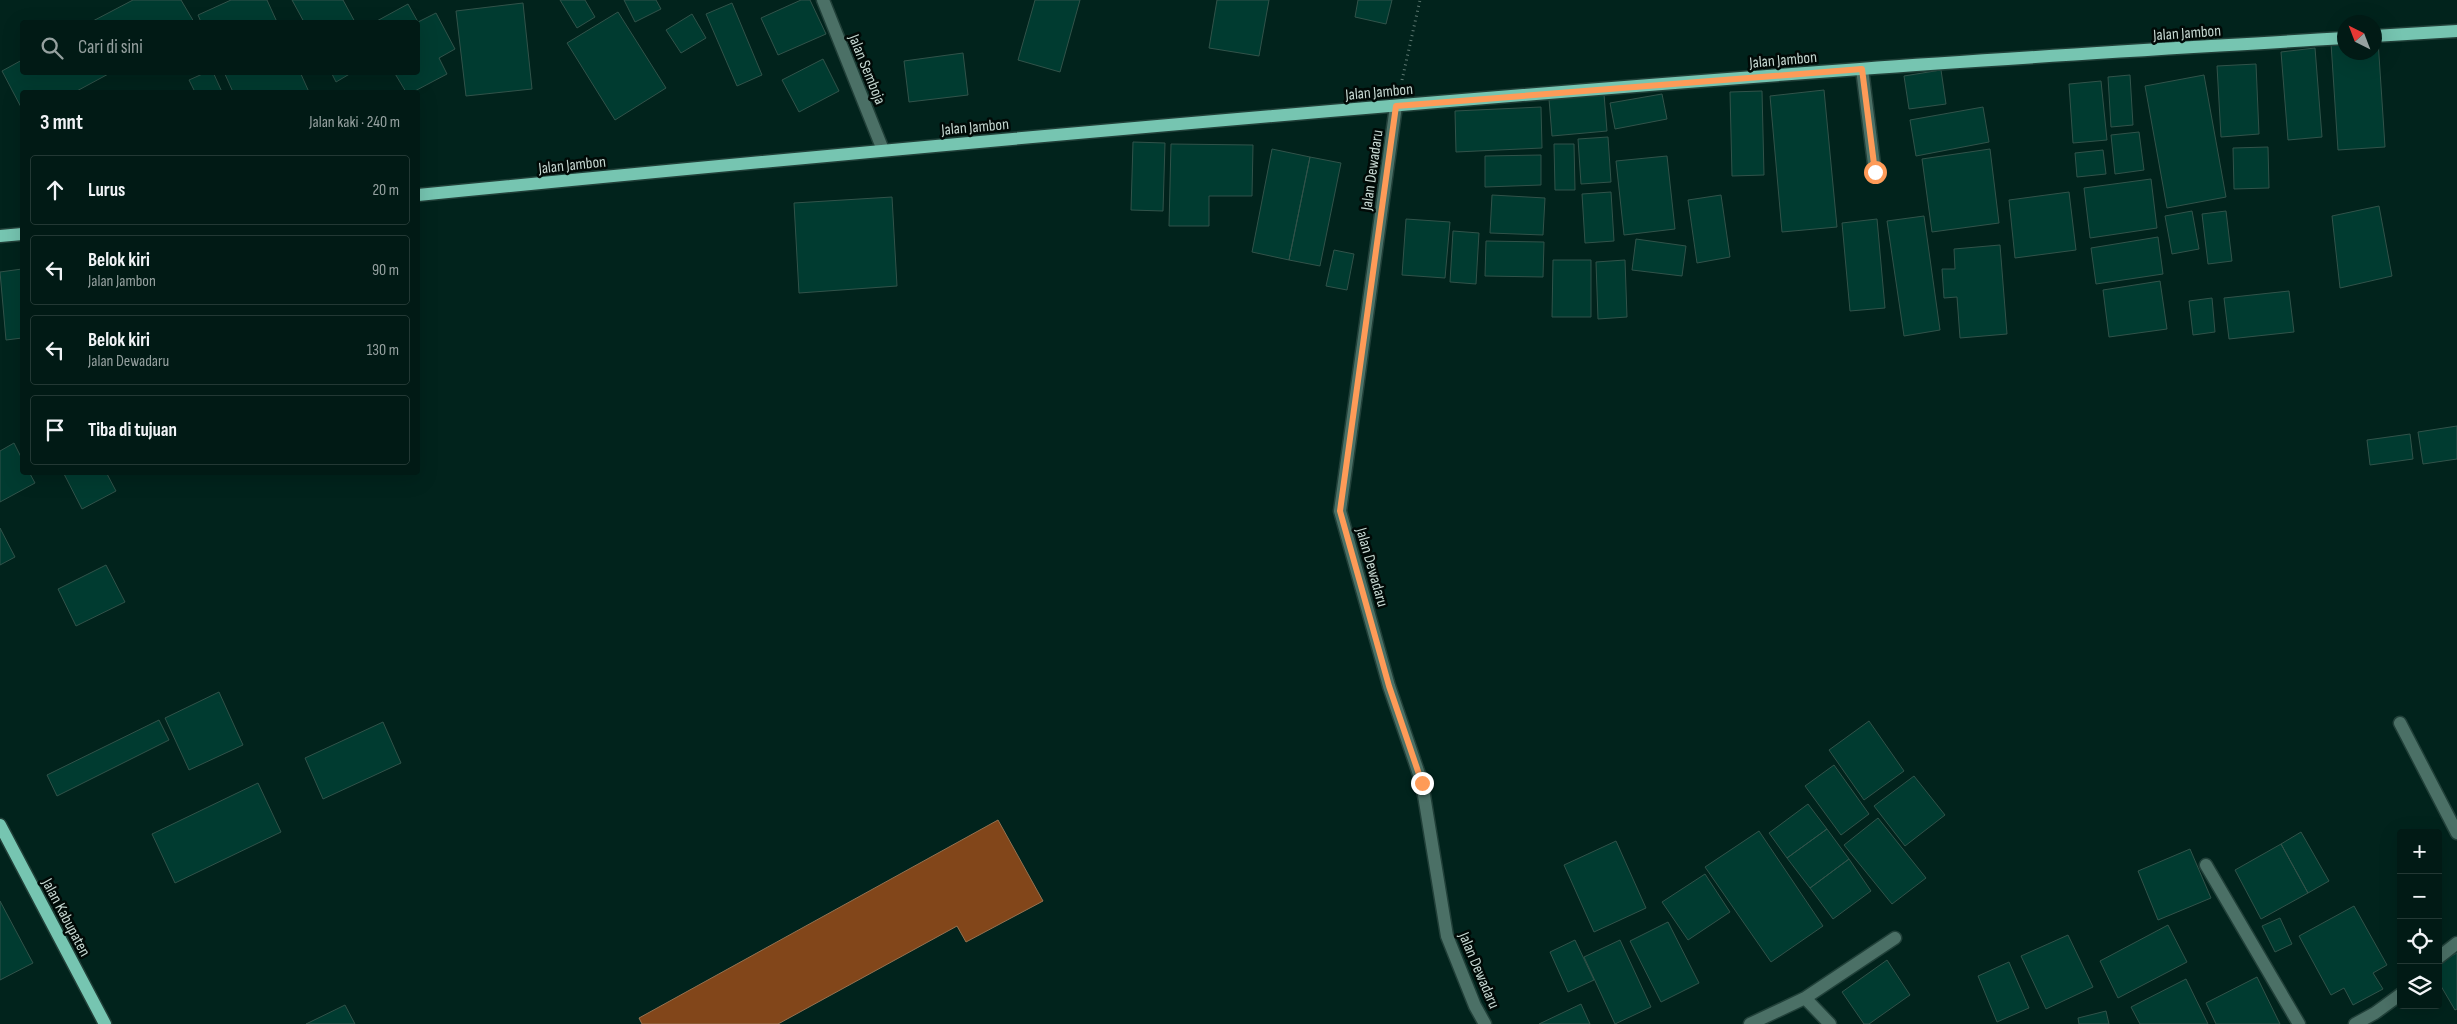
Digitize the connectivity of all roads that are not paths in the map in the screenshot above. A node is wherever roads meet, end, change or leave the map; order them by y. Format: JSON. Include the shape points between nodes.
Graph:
{"nodes":[{"id":1,"x":822,"y":0,"type":"edge"},
{"id":2,"x":2457,"y":31,"type":"edge"},
{"id":3,"x":2382,"y":36,"type":"edge"},
{"id":4,"x":2337,"y":38,"type":"edge"},
{"id":5,"x":1862,"y":69,"type":"junction"},
{"id":6,"x":1396,"y":106,"type":"junction"},
{"id":7,"x":882,"y":150,"type":"junction"},
{"id":8,"x":1875,"y":172,"type":"dead end"},
{"id":9,"x":420,"y":196,"type":"edge"},
{"id":10,"x":20,"y":234,"type":"edge"},
{"id":11,"x":0,"y":236,"type":"edge"},
{"id":12,"x":2400,"y":723,"type":"dead end"},
{"id":13,"x":0,"y":825,"type":"edge"},
{"id":14,"x":2457,"y":833,"type":"edge"},
{"id":15,"x":2206,"y":865,"type":"dead end"},
{"id":16,"x":1895,"y":938,"type":"dead end"},
{"id":17,"x":2457,"y":943,"type":"edge"},
{"id":18,"x":2442,"y":955,"type":"edge"},
{"id":19,"x":2397,"y":997,"type":"edge"},
{"id":20,"x":1805,"y":998,"type":"junction"},
{"id":21,"x":105,"y":1024,"type":"edge"},
{"id":22,"x":1485,"y":1024,"type":"edge"},
{"id":23,"x":1750,"y":1024,"type":"edge"},
{"id":24,"x":1830,"y":1024,"type":"edge"},
{"id":25,"x":2299,"y":1024,"type":"edge"},
{"id":26,"x":2355,"y":1024,"type":"edge"}],
"edges":[{"from":1,"to":7,"type":"street","name":"Jalan Semboja"},
{"from":2,"to":3,"type":"main road"},
{"from":4,"to":5,"type":"main road","name":"Jalan Jambon"},
{"from":5,"to":6,"type":"main road","name":"Jalan Jambon"},
{"from":5,"to":8,"type":"street"},
{"from":6,"to":7,"type":"main road","name":"Jalan Jambon"},
{"from":6,"to":22,"type":"street","name":"Jalan Dewadaru","via":[[1340,511],[1389,686],[1422,783],[1447,936]]},
{"from":7,"to":9,"type":"main road","name":"Jalan Jambon"},
{"from":10,"to":11,"type":"main road"},
{"from":12,"to":14,"type":"street"},
{"from":13,"to":21,"type":"main road","name":"Jalan Kabupaten"},
{"from":15,"to":25,"type":"street"},
{"from":16,"to":20,"type":"street"},
{"from":17,"to":18,"type":"street"},
{"from":19,"to":26,"type":"street"},
{"from":20,"to":23,"type":"street"},
{"from":20,"to":24,"type":"street"}]}
